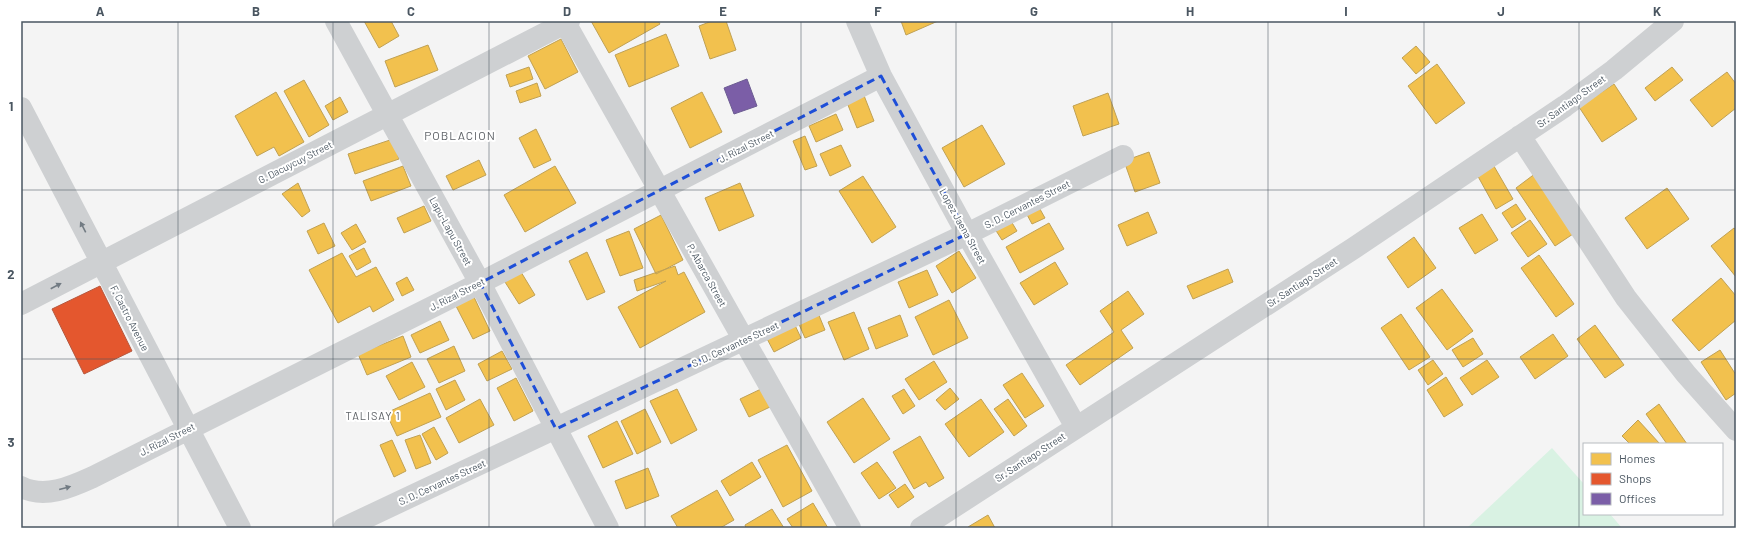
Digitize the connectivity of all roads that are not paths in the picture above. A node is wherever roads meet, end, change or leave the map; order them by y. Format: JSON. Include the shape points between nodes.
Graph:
{"nodes":[{"id":1,"x":336,"y":21,"type":"edge"},
{"id":2,"x":857,"y":21,"type":"edge"},
{"id":3,"x":1673,"y":21,"type":"edge"},
{"id":4,"x":566,"y":22,"type":"edge"},
{"id":5,"x":881,"y":76,"type":"junction"},
{"id":6,"x":21,"y":108,"type":"edge"},
{"id":7,"x":387,"y":114,"type":"junction"},
{"id":8,"x":1520,"y":136,"type":"junction"},
{"id":9,"x":1123,"y":156,"type":"dead end"},
{"id":10,"x":659,"y":190,"type":"junction"},
{"id":11,"x":967,"y":234,"type":"junction"},
{"id":12,"x":101,"y":262,"type":"junction"},
{"id":13,"x":480,"y":283,"type":"junction"},
{"id":14,"x":21,"y":304,"type":"edge"},
{"id":15,"x":743,"y":340,"type":"junction"},
{"id":16,"x":1076,"y":427,"type":"junction"},
{"id":17,"x":187,"y":428,"type":"junction"},
{"id":18,"x":556,"y":428,"type":"junction"},
{"id":19,"x":1736,"y":430,"type":"edge"},
{"id":20,"x":24,"y":489,"type":"edge"},
{"id":21,"x":240,"y":528,"type":"edge"},
{"id":22,"x":344,"y":528,"type":"edge"},
{"id":23,"x":608,"y":528,"type":"edge"},
{"id":24,"x":850,"y":528,"type":"edge"},
{"id":25,"x":921,"y":528,"type":"edge"}],
"edges":[{"from":1,"to":7,"type":"street","name":"Lapu-Lapu Street"},
{"from":2,"to":5,"type":"street","name":"Lopez Jaena Street"},
{"from":3,"to":8,"type":"street","name":"Sr. Santiago Street","via":[[1578,97]]},
{"from":4,"to":7,"type":"street","name":"G. Dacuycuy Street"},
{"from":4,"to":10,"type":"street","name":"P. Abarca Street"},
{"from":5,"to":10,"type":"street","name":"J. Rizal Street"},
{"from":5,"to":11,"type":"street","name":"Lopez Jaena Street"},
{"from":12,"to":6,"type":"street","name":"F. Castro Avenue","one_way":true},
{"from":7,"to":12,"type":"street","name":"G. Dacuycuy Street"},
{"from":7,"to":13,"type":"street","name":"Lapu-Lapu Street"},
{"from":8,"to":16,"type":"street","name":"Sr. Santiago Street","via":[[1354,248]]},
{"from":8,"to":19,"type":"street","via":[[1626,298],[1686,374]]},
{"from":9,"to":11,"type":"street","name":"S. D. Cervantes Street"},
{"from":10,"to":13,"type":"street","name":"J. Rizal Street"},
{"from":10,"to":15,"type":"street","name":"P. Abarca Street"},
{"from":11,"to":15,"type":"street","name":"S. D. Cervantes Street"},
{"from":11,"to":16,"type":"street","name":"Lopez Jaena Street"},
{"from":14,"to":12,"type":"street","name":"G. Dacuycuy Street","one_way":true},
{"from":12,"to":17,"type":"street","name":"F. Castro Avenue"},
{"from":13,"to":17,"type":"street","name":"J. Rizal Street"},
{"from":13,"to":18,"type":"street","name":"Lapu-Lapu Street"},
{"from":15,"to":18,"type":"street","name":"S. D. Cervantes Street"},
{"from":15,"to":24,"type":"street","name":"P. Abarca Street"},
{"from":16,"to":25,"type":"street","name":"Sr. Santiago Street"},
{"from":20,"to":17,"type":"street","name":"J. Rizal Street","one_way":true,"via":[[46,492],[68,488]]},
{"from":17,"to":21,"type":"street","name":"F. Castro Avenue"},
{"from":18,"to":22,"type":"street","name":"S. D. Cervantes Street"},
{"from":18,"to":23,"type":"street","name":"Lapu-Lapu Street"}]}
